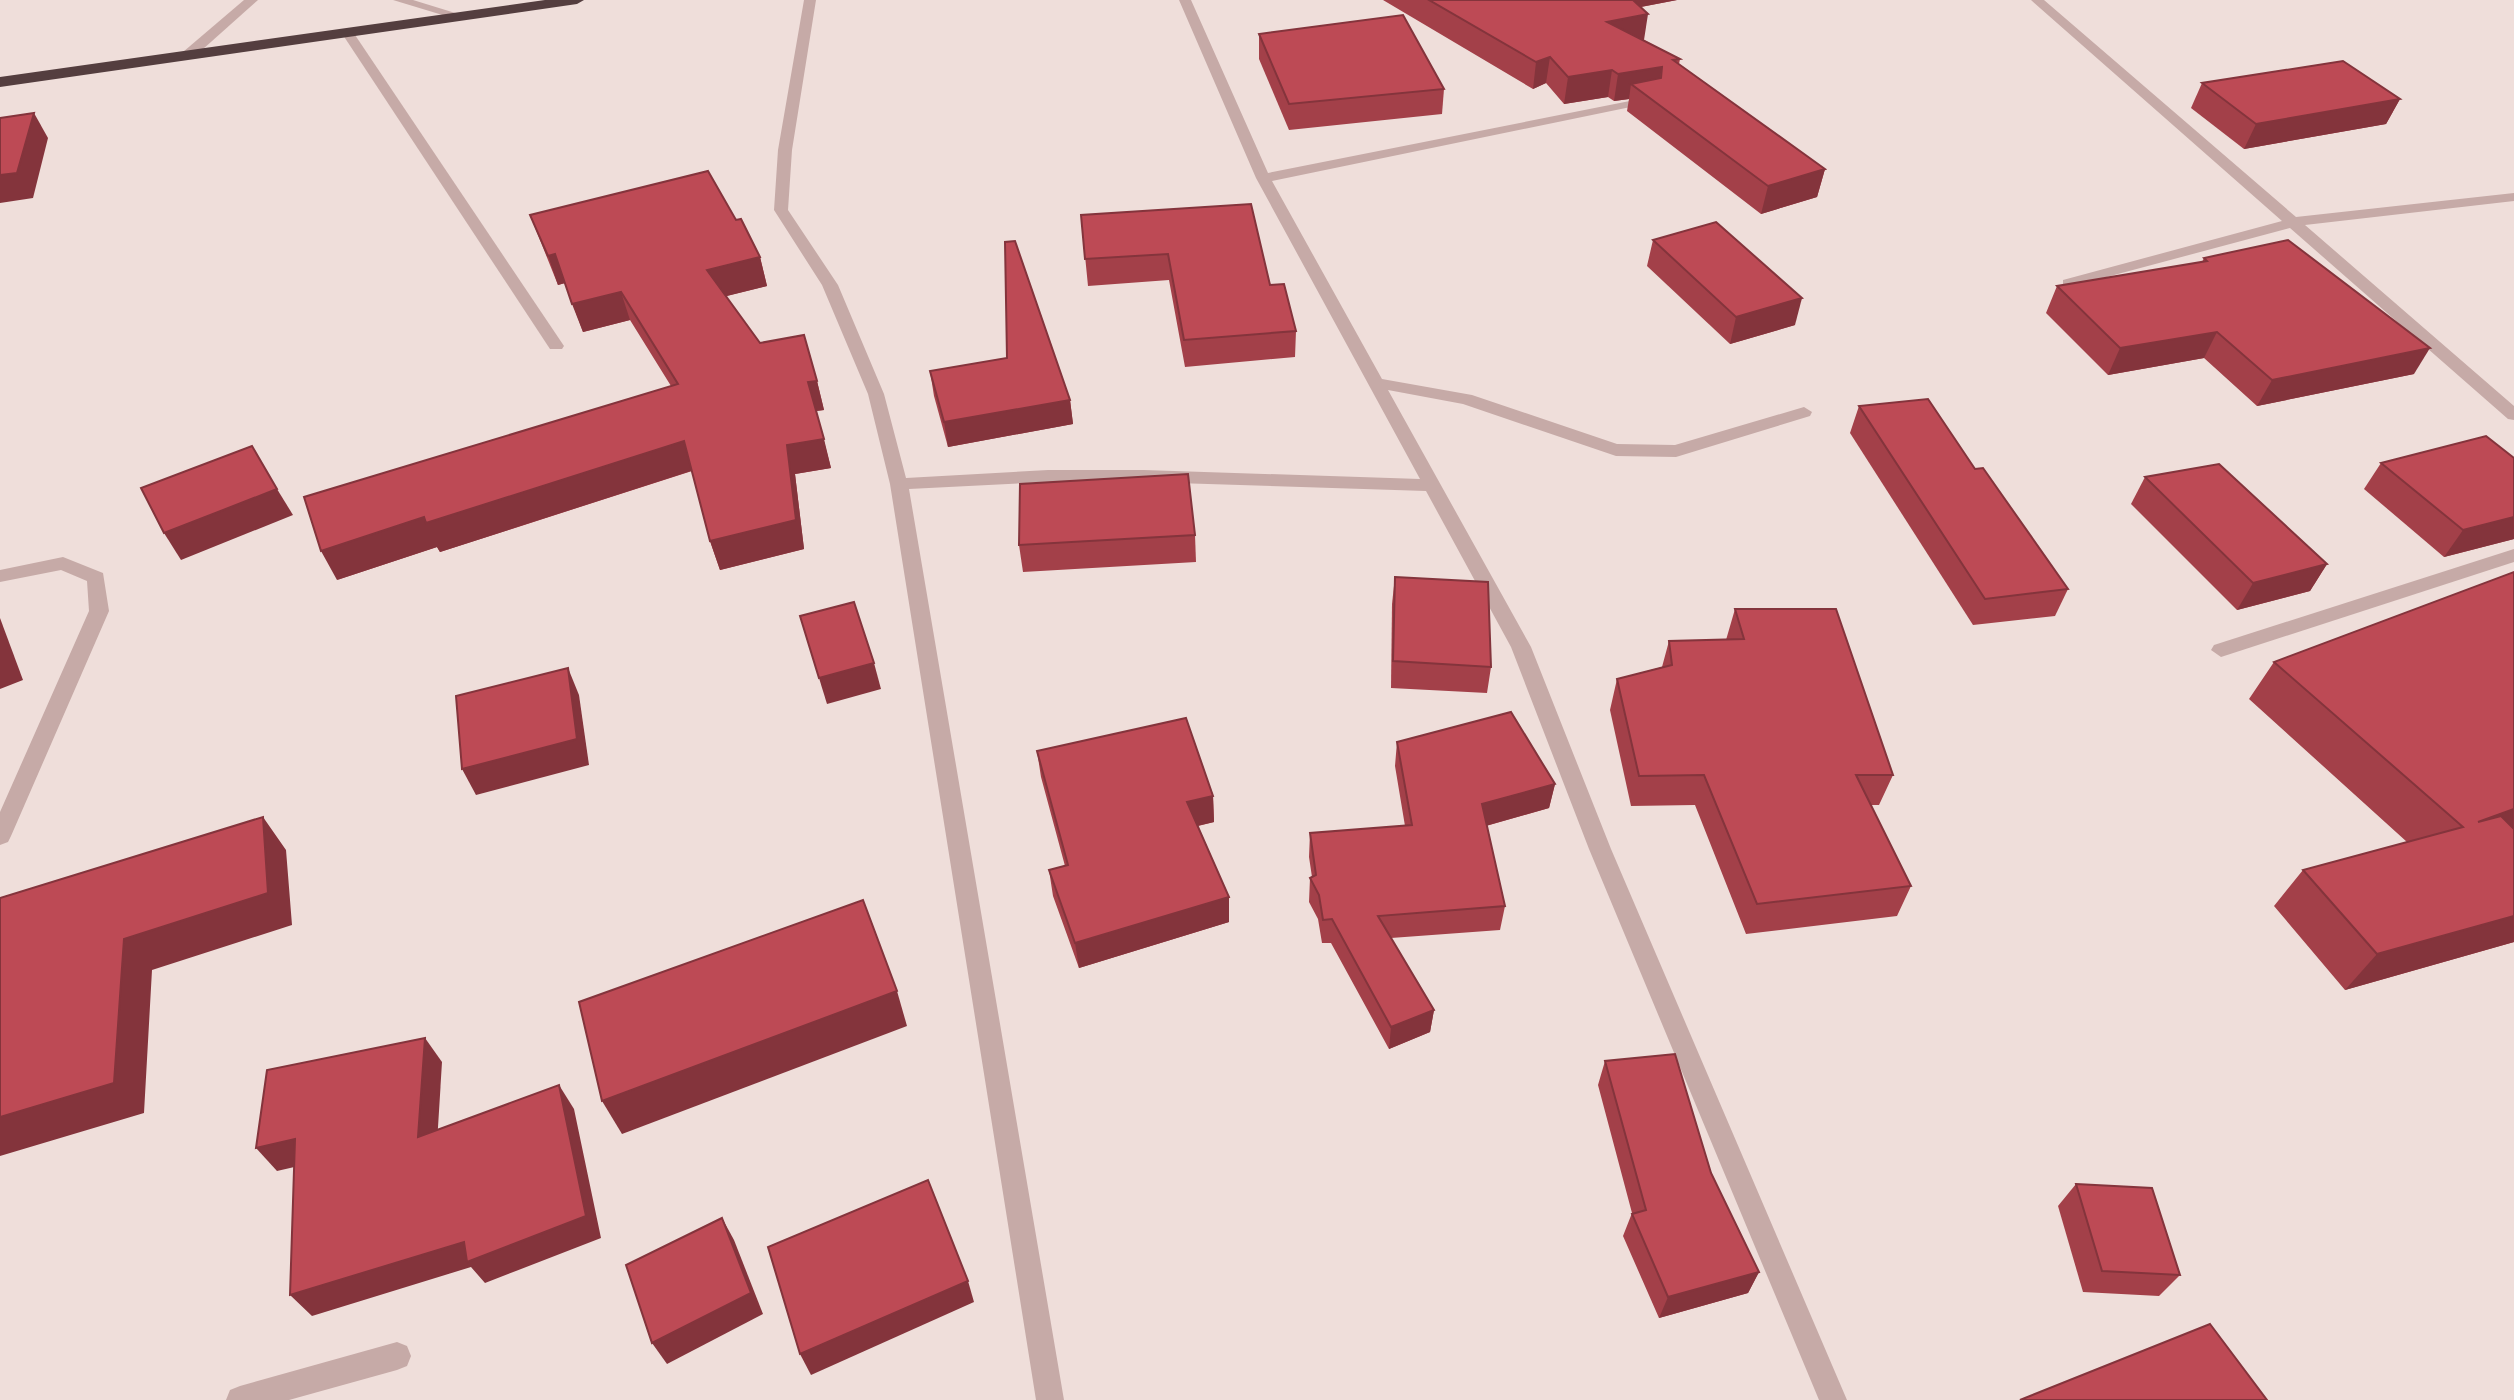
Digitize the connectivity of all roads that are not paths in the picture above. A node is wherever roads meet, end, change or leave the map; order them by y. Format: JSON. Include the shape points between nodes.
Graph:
{"nodes":[{"id":1,"x":252,"y":0,"type":"edge"},
{"id":2,"x":399,"y":0,"type":"edge"},
{"id":3,"x":577,"y":0,"type":"edge"},
{"id":4,"x":810,"y":0,"type":"edge"},
{"id":5,"x":1185,"y":0,"type":"edge"},
{"id":6,"x":2037,"y":0,"type":"edge"},
{"id":7,"x":459,"y":16,"type":"junction"},
{"id":8,"x":347,"y":32,"type":"junction"},
{"id":9,"x":188,"y":55,"type":"junction"},
{"id":10,"x":0,"y":82,"type":"edge"},
{"id":11,"x":1650,"y":99,"type":"edge"},
{"id":12,"x":1263,"y":178,"type":"junction"},
{"id":13,"x":2514,"y":197,"type":"edge"},
{"id":14,"x":2294,"y":222,"type":"junction"},
{"id":15,"x":2068,"y":283,"type":"edge"},
{"id":16,"x":556,"y":346,"type":"dead end"},
{"id":17,"x":1377,"y":383,"type":"junction"},
{"id":18,"x":1804,"y":412,"type":"dead end"},
{"id":19,"x":2514,"y":415,"type":"edge"},
{"id":20,"x":899,"y":484,"type":"junction"},
{"id":21,"x":1433,"y":485,"type":"junction"},
{"id":22,"x":2514,"y":555,"type":"edge"},
{"id":23,"x":0,"y":576,"type":"edge"},
{"id":24,"x":2221,"y":650,"type":"dead end"},
{"id":25,"x":0,"y":836,"type":"edge"},
{"id":26,"x":397,"y":1356,"type":"dead end"},
{"id":27,"x":240,"y":1400,"type":"edge"},
{"id":28,"x":1050,"y":1400,"type":"edge"},
{"id":29,"x":1833,"y":1400,"type":"edge"}],
"edges":[{"from":1,"to":9,"type":"street"},
{"from":2,"to":7,"type":"street"},
{"from":3,"to":7,"type":"highway"},
{"from":4,"to":20,"type":"street","via":[[785,150],[781,210],[830,285],[876,394]]},
{"from":5,"to":12,"type":"street"},
{"from":6,"to":14,"type":"street"},
{"from":7,"to":8,"type":"highway"},
{"from":8,"to":9,"type":"highway"},
{"from":8,"to":16,"type":"street"},
{"from":9,"to":10,"type":"highway"},
{"from":11,"to":12,"type":"street"},
{"from":12,"to":17,"type":"street"},
{"from":13,"to":14,"type":"street"},
{"from":14,"to":15,"type":"street"},
{"from":14,"to":19,"type":"street"},
{"from":17,"to":18,"type":"street","via":[[1466,399],[1616,450],[1676,451]]},
{"from":17,"to":21,"type":"street"},
{"from":20,"to":21,"type":"street","via":[[1112,476]]},
{"from":20,"to":28,"type":"street"},
{"from":21,"to":29,"type":"street","via":[[1521,647],[1600,849]]},
{"from":22,"to":24,"type":"street"},
{"from":23,"to":25,"type":"street","via":[[63,563],[96,578],[99,611]]},
{"from":26,"to":27,"type":"street"}]}
